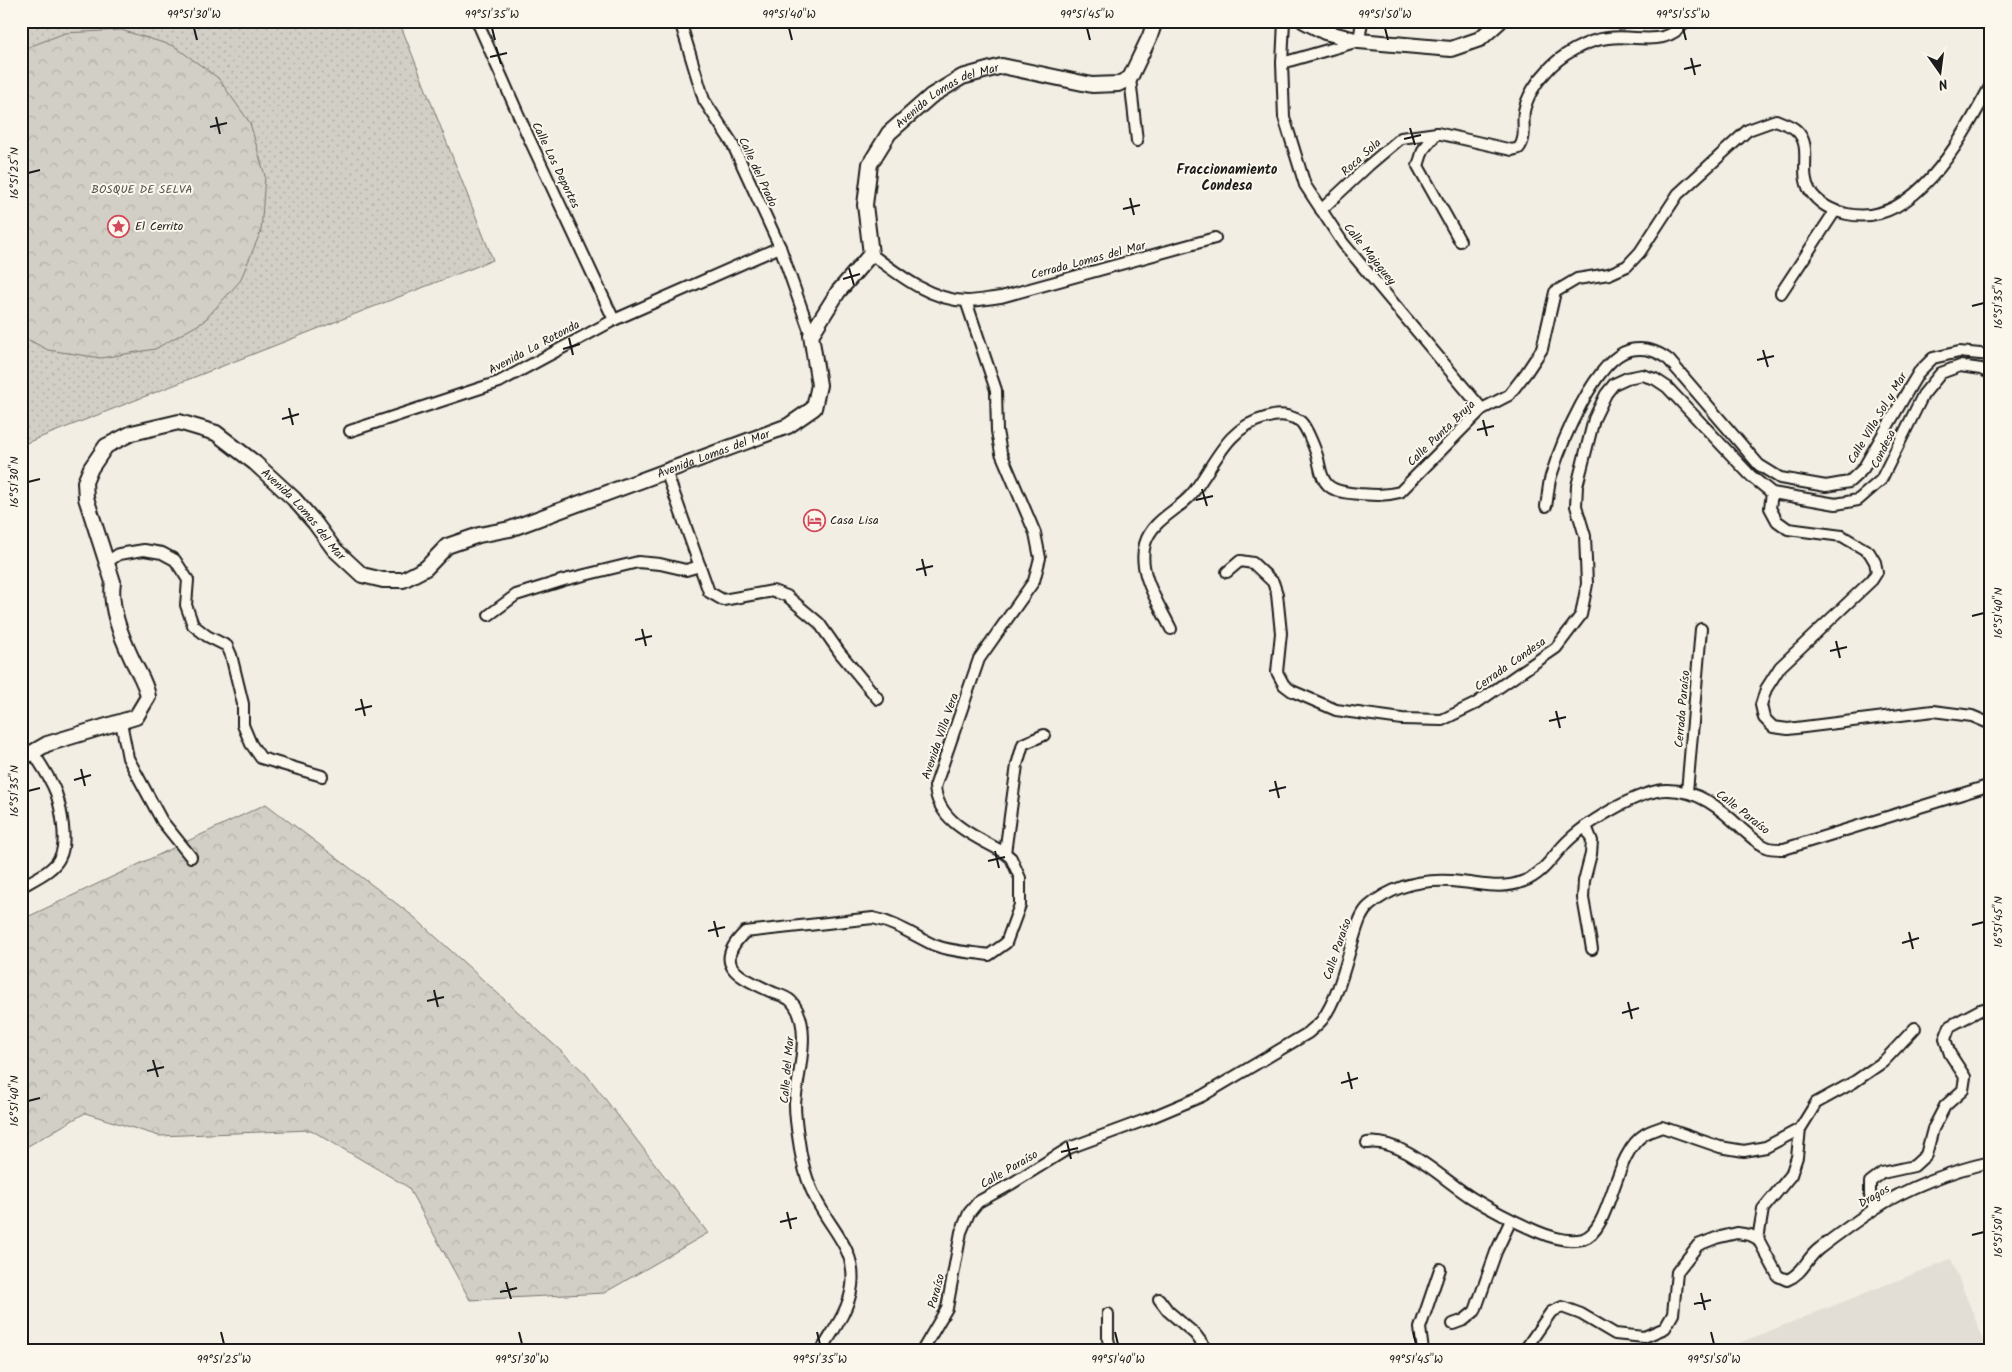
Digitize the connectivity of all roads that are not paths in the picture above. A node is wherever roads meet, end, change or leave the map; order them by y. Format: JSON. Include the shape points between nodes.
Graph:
{"nodes":[{"id":1,"x":477,"y":21,"type":"edge"},
{"id":2,"x":680,"y":21,"type":"edge"},
{"id":3,"x":1155,"y":21,"type":"edge"},
{"id":4,"x":1284,"y":21,"type":"edge"},
{"id":5,"x":1304,"y":21,"type":"edge"},
{"id":6,"x":1362,"y":21,"type":"edge"},
{"id":7,"x":1500,"y":21,"type":"edge"},
{"id":8,"x":1686,"y":21,"type":"edge"},
{"id":9,"x":1359,"y":41,"type":"junction"},
{"id":10,"x":1282,"y":63,"type":"junction"},
{"id":11,"x":1130,"y":78,"type":"junction"},
{"id":12,"x":1991,"y":85,"type":"edge"},
{"id":13,"x":1437,"y":133,"type":"junction"},
{"id":14,"x":1137,"y":141,"type":"dead end"},
{"id":15,"x":1321,"y":210,"type":"junction"},
{"id":16,"x":1835,"y":211,"type":"junction"},
{"id":17,"x":1215,"y":238,"type":"dead end"},
{"id":18,"x":1460,"y":241,"type":"dead end"},
{"id":19,"x":780,"y":247,"type":"junction"},
{"id":20,"x":871,"y":254,"type":"junction"},
{"id":21,"x":1780,"y":293,"type":"dead end"},
{"id":22,"x":966,"y":301,"type":"junction"},
{"id":23,"x":614,"y":320,"type":"junction"},
{"id":24,"x":811,"y":335,"type":"junction"},
{"id":25,"x":1991,"y":355,"type":"edge"},
{"id":26,"x":1991,"y":374,"type":"edge"},
{"id":27,"x":1482,"y":409,"type":"junction"},
{"id":28,"x":350,"y":431,"type":"dead end"},
{"id":29,"x":666,"y":471,"type":"junction"},
{"id":30,"x":1772,"y":494,"type":"junction"},
{"id":31,"x":1546,"y":506,"type":"dead end"},
{"id":32,"x":107,"y":562,"type":"junction"},
{"id":33,"x":700,"y":566,"type":"junction"},
{"id":34,"x":1227,"y":572,"type":"dead end"},
{"id":35,"x":489,"y":615,"type":"dead end"},
{"id":36,"x":1171,"y":629,"type":"dead end"},
{"id":37,"x":1701,"y":629,"type":"dead end"},
{"id":38,"x":878,"y":699,"type":"dead end"},
{"id":39,"x":121,"y":722,"type":"junction"},
{"id":40,"x":1991,"y":724,"type":"edge"},
{"id":41,"x":1044,"y":735,"type":"dead end"},
{"id":42,"x":34,"y":752,"type":"junction"},
{"id":43,"x":21,"y":760,"type":"edge"},
{"id":44,"x":322,"y":776,"type":"dead end"},
{"id":45,"x":1991,"y":785,"type":"edge"},
{"id":46,"x":1688,"y":792,"type":"junction"},
{"id":47,"x":1586,"y":826,"type":"junction"},
{"id":48,"x":1005,"y":852,"type":"junction"},
{"id":49,"x":191,"y":858,"type":"dead end"},
{"id":50,"x":21,"y":887,"type":"edge"},
{"id":51,"x":1592,"y":949,"type":"dead end"},
{"id":52,"x":1991,"y":1007,"type":"edge"},
{"id":53,"x":1915,"y":1028,"type":"dead end"},
{"id":54,"x":1800,"y":1129,"type":"junction"},
{"id":55,"x":1367,"y":1142,"type":"dead end"},
{"id":56,"x":1991,"y":1162,"type":"edge"},
{"id":57,"x":1874,"y":1209,"type":"junction"},
{"id":58,"x":1511,"y":1220,"type":"junction"},
{"id":59,"x":961,"y":1232,"type":"joint"},
{"id":60,"x":1758,"y":1239,"type":"junction"},
{"id":61,"x":1440,"y":1269,"type":"dead end"},
{"id":62,"x":1159,"y":1299,"type":"dead end"},
{"id":63,"x":1108,"y":1314,"type":"dead end"},
{"id":64,"x":1453,"y":1324,"type":"dead end"},
{"id":65,"x":821,"y":1351,"type":"edge"},
{"id":66,"x":922,"y":1351,"type":"edge"},
{"id":67,"x":1112,"y":1351,"type":"edge"},
{"id":68,"x":1208,"y":1351,"type":"edge"},
{"id":69,"x":1423,"y":1351,"type":"edge"},
{"id":70,"x":1524,"y":1351,"type":"edge"}],
"edges":[{"from":1,"to":23,"type":"street","name":"Calle Los Deportes"},
{"from":2,"to":19,"type":"street","name":"Calle del Prado","via":[[704,100],[732,143]]},
{"from":3,"to":11,"type":"main road"},
{"from":4,"to":10,"type":"street","name":"Calle Majaguey"},
{"from":5,"to":9,"type":"main road","via":[[1325,32]]},
{"from":6,"to":9,"type":"street"},
{"from":7,"to":9,"type":"main road","via":[[1480,39],[1451,49]]},
{"from":8,"to":13,"type":"street","name":"Roca Sola","via":[[1668,37],[1610,37],[1592,41],[1547,70],[1532,90],[1524,111],[1524,142],[1519,148],[1512,150]]},
{"from":9,"to":10,"type":"street"},
{"from":10,"to":15,"type":"street","name":"Calle Majaguey","via":[[1284,117],[1305,185]]},
{"from":11,"to":14,"type":"street"},
{"from":11,"to":20,"type":"main road","name":"Avenida Lomas del Mar","via":[[1118,84],[1092,86],[1002,66],[962,77],[931,96],[889,133],[870,164],[866,205]]},
{"from":12,"to":16,"type":"street","name":"Calle Punta Bruja","via":[[1948,159],[1912,196],[1892,209],[1872,214],[1853,215]]},
{"from":13,"to":15,"type":"street","name":"Roca Sola","via":[[1401,138]]},
{"from":13,"to":18,"type":"street","via":[[1423,150],[1418,166]]},
{"from":15,"to":27,"type":"street","name":"Calle Majaguey","via":[[1343,243]]},
{"from":16,"to":21,"type":"street"},
{"from":16,"to":27,"type":"street","name":"Calle Punta Bruja","via":[[1819,202],[1809,190],[1804,177],[1806,146],[1795,128],[1776,120],[1748,130],[1678,194],[1640,252],[1627,266],[1609,274],[1577,279],[1554,292],[1542,350],[1509,395]]},
{"from":17,"to":22,"type":"street","name":"Cerrada Lomas del Mar","via":[[1001,297]]},
{"from":19,"to":23,"type":"street","name":"Avenida La Rotonda"},
{"from":19,"to":24,"type":"street","name":"Calle del Prado"},
{"from":20,"to":22,"type":"street","name":"Cerrada Lomas del Mar","via":[[901,277],[938,296]]},
{"from":20,"to":24,"type":"main road","via":[[838,292]]},
{"from":22,"to":48,"type":"street","name":"Avenida Villa Vera","via":[[996,390],[1001,453],[1035,534],[1040,558],[1034,582],[979,659],[935,787],[936,799],[958,827]]},
{"from":23,"to":28,"type":"street","name":"Avenida La Rotonda","via":[[499,382]]},
{"from":24,"to":29,"type":"main road","name":"Avenida Lomas del Mar","via":[[819,385],[814,408],[788,426]]},
{"from":25,"to":31,"type":"street","name":"Calle Villa Sol y Mar","via":[[1959,352],[1933,358],[1910,387],[1863,469],[1849,482],[1826,486],[1780,478],[1760,465],[1669,360],[1658,352],[1628,350],[1612,360],[1590,388],[1568,430],[1550,478]]},
{"from":26,"to":30,"type":"street","name":"Condesa","via":[[1982,369],[1960,366],[1941,373],[1923,395],[1881,480],[1858,500],[1836,504]]},
{"from":27,"to":36,"type":"street","name":"Calle Punta Bruja","via":[[1400,492],[1384,496],[1354,494],[1327,485],[1316,449],[1301,422],[1289,416],[1279,415],[1242,426],[1228,440],[1191,495],[1154,526],[1145,544],[1148,580]]},
{"from":29,"to":32,"type":"main road","name":"Avenida Lomas del Mar","via":[[510,529],[447,546],[426,568],[403,580],[383,580],[362,575],[334,549],[294,499],[255,463],[216,434],[179,422],[132,433],[106,446],[91,468],[85,482],[86,498]]},
{"from":29,"to":33,"type":"street"},
{"from":30,"to":34,"type":"street","name":"Cerrada Condesa","via":[[1655,378],[1642,375],[1614,384],[1594,419],[1577,486],[1576,506],[1584,536],[1587,584],[1581,615],[1556,648],[1475,704],[1442,720],[1402,719],[1336,710],[1292,691],[1284,685],[1277,672],[1281,633],[1273,582],[1253,563],[1240,561]]},
{"from":30,"to":40,"type":"street","via":[[1770,508],[1777,521],[1788,529],[1842,536],[1869,552],[1876,562],[1877,572],[1780,667],[1766,689],[1761,705],[1764,718],[1774,727],[1788,729],[1933,711],[1972,716]]},
{"from":32,"to":39,"type":"main road","name":"Avenida Lomas del Mar","via":[[120,629],[148,697],[136,717]]},
{"from":32,"to":44,"type":"street","via":[[119,554],[144,550],[162,553],[175,560],[188,580],[186,605],[193,625],[227,646],[243,704],[243,725],[251,744],[261,758]]},
{"from":33,"to":35,"type":"street","via":[[686,570],[638,562],[516,595]]},
{"from":33,"to":38,"type":"street","via":[[709,592],[722,600],[773,591],[786,596],[820,623]]},
{"from":37,"to":46,"type":"street","name":"Cerrada Paraíso"},
{"from":39,"to":42,"type":"main road","name":"Avenida Lomas del Mar","via":[[47,744]]},
{"from":39,"to":49,"type":"street","via":[[128,758],[162,821]]},
{"from":41,"to":48,"type":"street","via":[[1023,744]]},
{"from":42,"to":43,"type":"main road","name":"Avenida Lomas del Mar"},
{"from":42,"to":50,"type":"street","via":[[55,791],[62,822],[63,847],[60,858],[48,871]]},
{"from":45,"to":46,"type":"street","name":"Calle Paraíso","via":[[1784,849],[1770,848],[1754,840],[1712,803]]},
{"from":46,"to":47,"type":"street","name":"Calle Paraíso","via":[[1666,790],[1645,794]]},
{"from":47,"to":51,"type":"street","via":[[1592,841],[1592,854],[1583,898]]},
{"from":47,"to":59,"type":"street","name":"Calle Paraíso","via":[[1543,870],[1524,881],[1498,887],[1459,882],[1417,882],[1388,892],[1367,908],[1360,920],[1329,1007],[1322,1021],[1308,1033],[1202,1096],[1069,1148],[978,1202]]},
{"from":48,"to":65,"type":"street","name":"Calle del Mar","via":[[1020,878],[1020,905],[1006,943],[989,954],[936,946],[889,921],[873,918],[745,932],[733,944],[729,957],[732,969],[789,1000],[799,1011],[802,1054],[795,1106],[799,1144],[814,1195],[843,1241],[852,1265],[852,1287],[845,1311]]},
{"from":52,"to":57,"type":"street","via":[[1950,1026],[1945,1039],[1950,1054],[1965,1077],[1963,1090],[1945,1106],[1933,1129],[1926,1155],[1914,1166],[1882,1173],[1870,1182]]},
{"from":53,"to":54,"type":"street","via":[[1883,1062],[1816,1103]]},
{"from":54,"to":58,"type":"street","via":[[1766,1147],[1744,1151],[1720,1147],[1662,1127],[1644,1134],[1628,1152],[1599,1227],[1585,1238],[1567,1240]]},
{"from":54,"to":60,"type":"street","via":[[1791,1175],[1763,1209]]},
{"from":55,"to":58,"type":"street","via":[[1376,1141],[1410,1154],[1470,1197]]},
{"from":56,"to":57,"type":"street","name":"Dragos","via":[[1912,1190]]},
{"from":57,"to":60,"type":"street","name":"Dragos","via":[[1817,1250],[1797,1276],[1787,1280],[1778,1276]]},
{"from":58,"to":64,"type":"street","via":[[1475,1311]]},
{"from":59,"to":66,"type":"street","name":"Paraíso","via":[[947,1308]]},
{"from":60,"to":70,"type":"street","via":[[1737,1233],[1698,1245],[1677,1272],[1673,1314],[1666,1328],[1644,1337],[1615,1334],[1562,1307],[1551,1312]]},
{"from":61,"to":69,"type":"street","via":[[1420,1328]]},
{"from":62,"to":68,"type":"street"},
{"from":63,"to":67,"type":"street","via":[[1108,1339]]}]}
